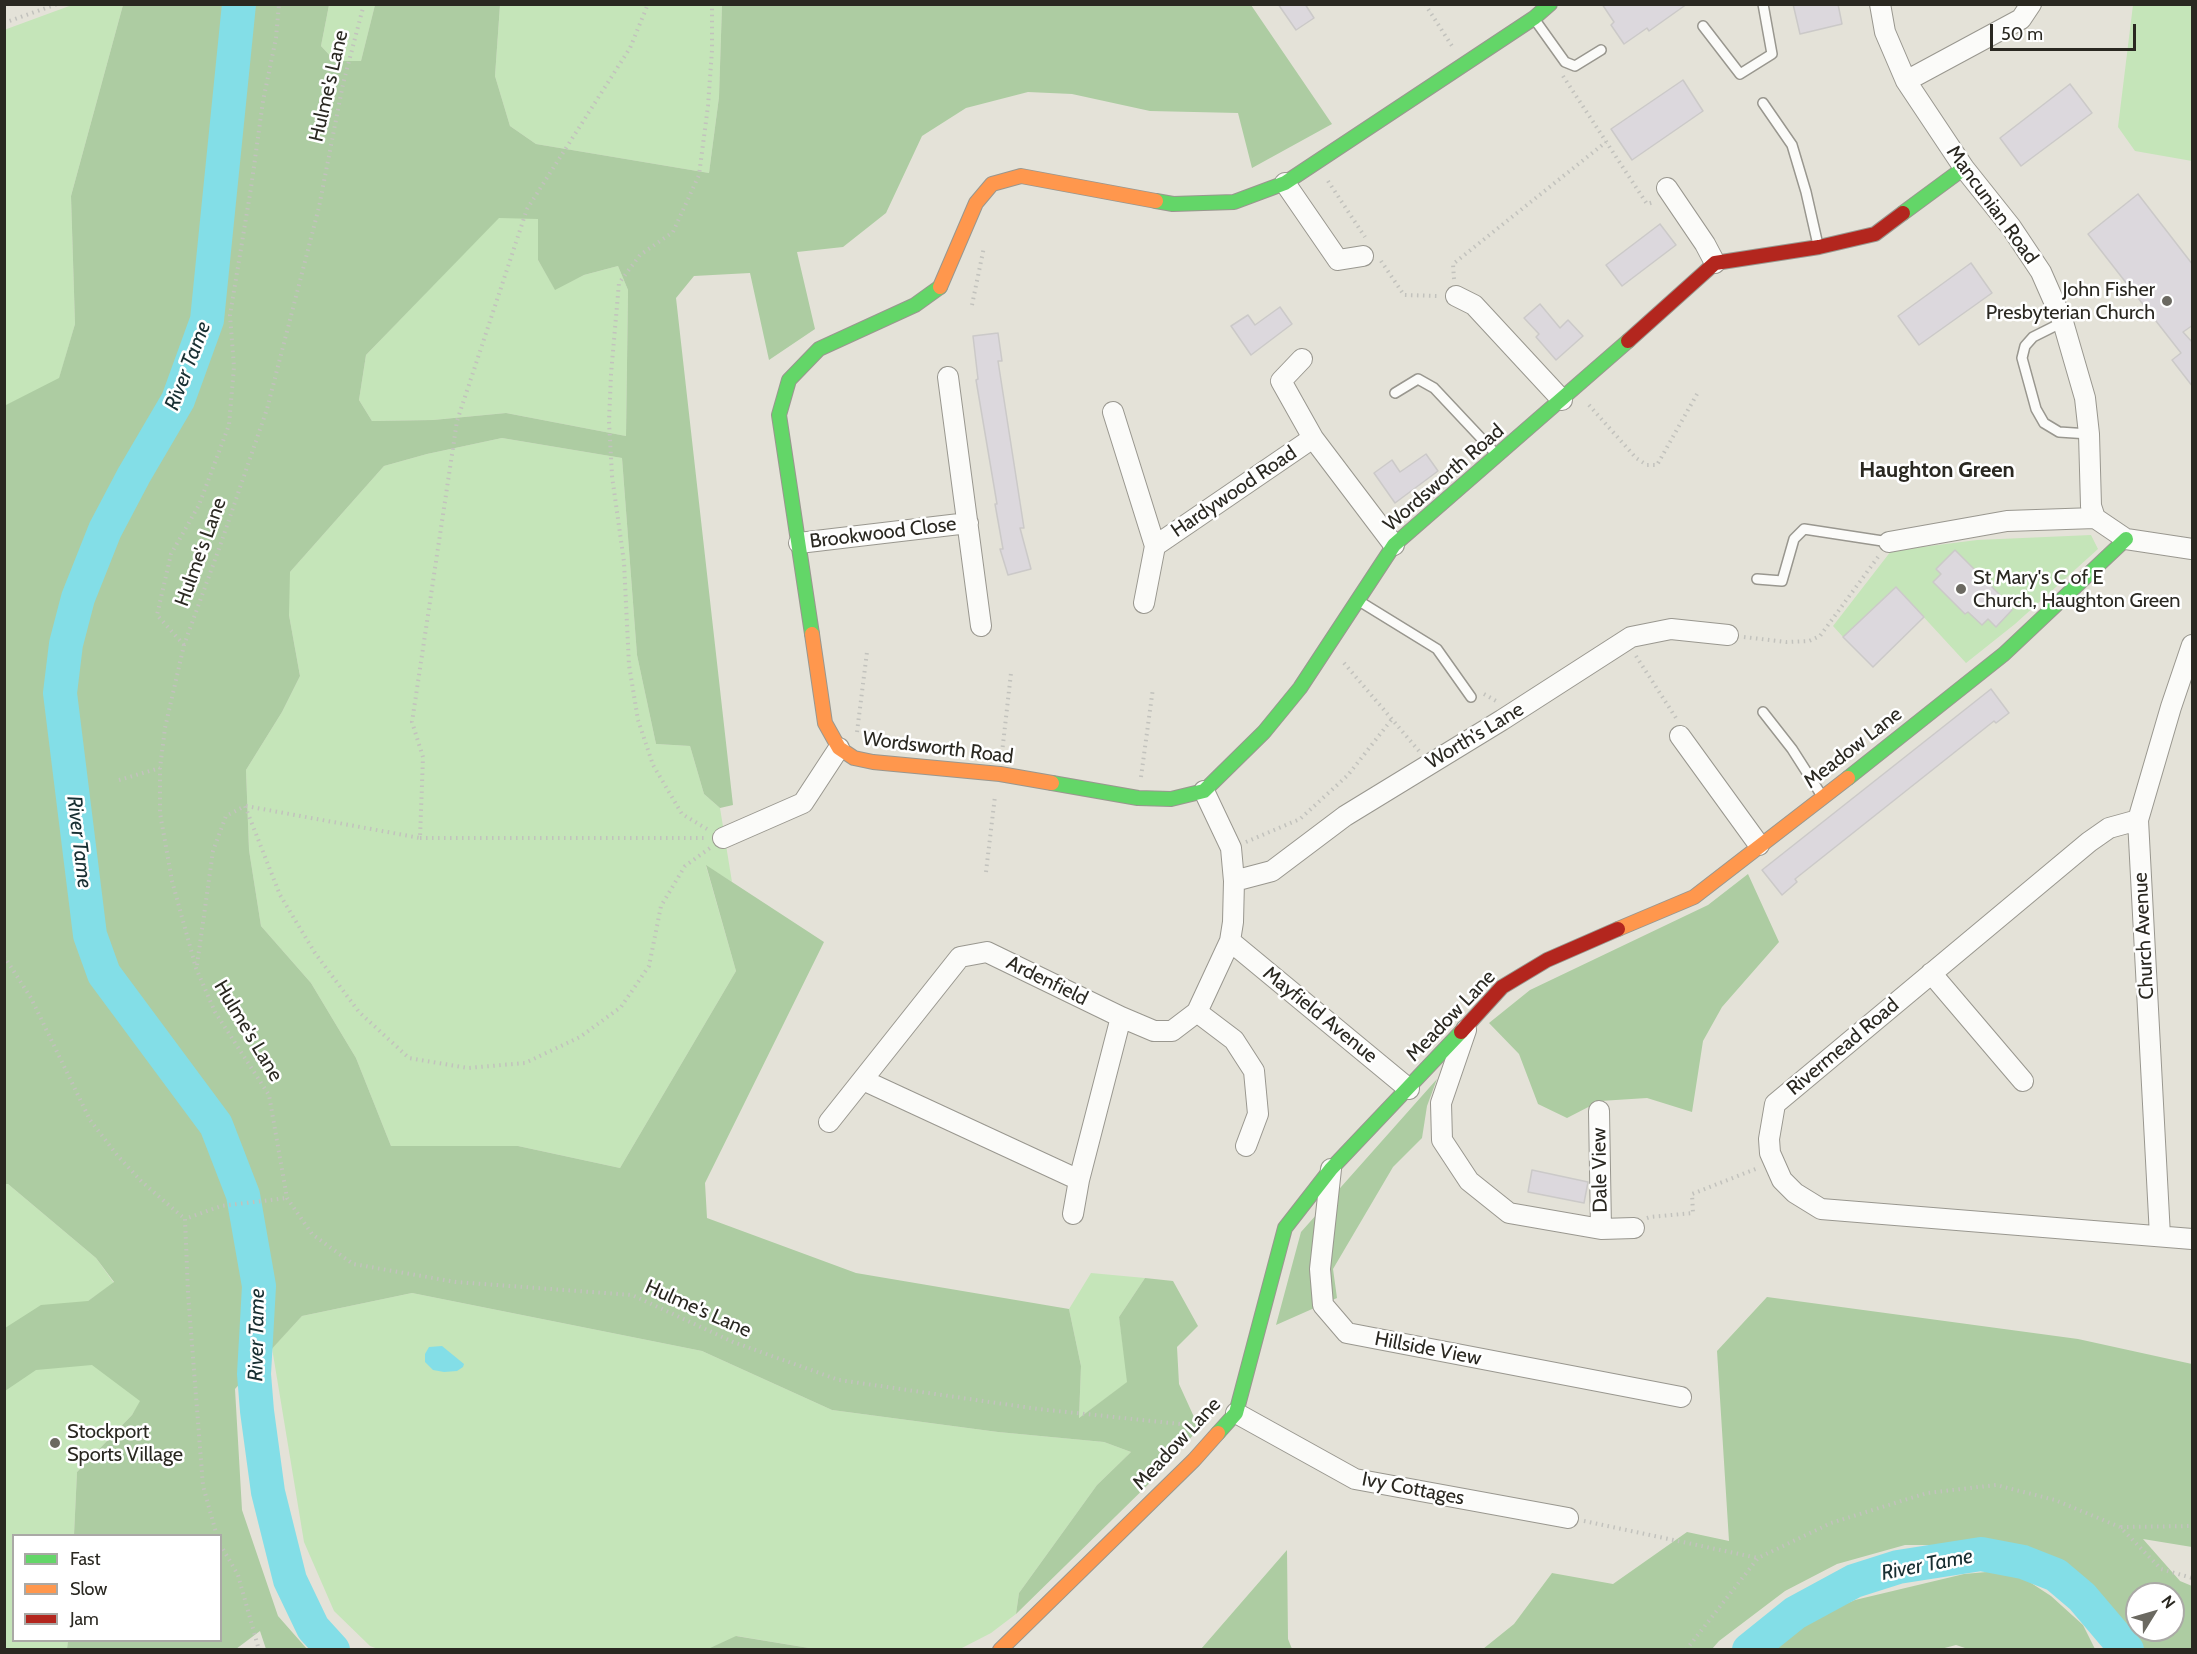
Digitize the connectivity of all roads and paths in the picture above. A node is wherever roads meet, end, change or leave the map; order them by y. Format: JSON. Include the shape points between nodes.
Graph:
{"nodes":[{"id":1,"x":57,"y":4,"type":"edge"},
{"id":2,"x":279,"y":4,"type":"edge"},
{"id":3,"x":364,"y":4,"type":"edge"},
{"id":4,"x":648,"y":4,"type":"edge"},
{"id":5,"x":712,"y":4,"type":"edge"},
{"id":6,"x":1425,"y":4,"type":"edge"},
{"id":7,"x":1550,"y":4,"type":"edge"},
{"id":8,"x":1763,"y":4,"type":"edge"},
{"id":9,"x":1880,"y":4,"type":"edge"},
{"id":10,"x":2031,"y":4,"type":"edge"},
{"id":11,"x":1534,"y":18,"type":"junction"},
{"id":12,"x":4,"y":23,"type":"edge"},
{"id":13,"x":1703,"y":26,"type":"dead end"},
{"id":14,"x":1601,"y":50,"type":"dead end"},
{"id":15,"x":1565,"y":62,"type":"junction"},
{"id":16,"x":1464,"y":64,"type":"junction"},
{"id":17,"x":1906,"y":81,"type":"junction"},
{"id":18,"x":1763,"y":103,"type":"dead end"},
{"id":19,"x":1606,"y":142,"type":"junction"},
{"id":20,"x":1964,"y":168,"type":"junction"},
{"id":21,"x":1285,"y":183,"type":"junction"},
{"id":22,"x":1669,"y":191,"type":"joint"},
{"id":23,"x":1819,"y":247,"type":"junction"},
{"id":24,"x":1363,"y":256,"type":"dead end"},
{"id":25,"x":1715,"y":263,"type":"junction"},
{"id":26,"x":1456,"y":296,"type":"joint"},
{"id":27,"x":2063,"y":322,"type":"junction"},
{"id":28,"x":1302,"y":359,"type":"dead end"},
{"id":29,"x":948,"y":377,"type":"dead end"},
{"id":30,"x":1395,"y":393,"type":"dead end"},
{"id":31,"x":1697,"y":394,"type":"dead end"},
{"id":32,"x":1568,"y":395,"type":"junction"},
{"id":33,"x":1113,"y":412,"type":"dead end"},
{"id":34,"x":2089,"y":434,"type":"junction"},
{"id":35,"x":1312,"y":438,"type":"junction"},
{"id":36,"x":1498,"y":456,"type":"junction"},
{"id":37,"x":2095,"y":518,"type":"junction"},
{"id":38,"x":968,"y":523,"type":"junction"},
{"id":39,"x":2126,"y":539,"type":"junction"},
{"id":40,"x":1889,"y":542,"type":"junction"},
{"id":41,"x":799,"y":543,"type":"junction"},
{"id":42,"x":1394,"y":545,"type":"junction"},
{"id":43,"x":1155,"y":546,"type":"junction"},
{"id":44,"x":2193,"y":549,"type":"edge"},
{"id":45,"x":1756,"y":579,"type":"dead end"},
{"id":46,"x":1357,"y":599,"type":"junction"},
{"id":47,"x":1144,"y":603,"type":"dead end"},
{"id":48,"x":981,"y":626,"type":"dead end"},
{"id":49,"x":1728,"y":635,"type":"joint"},
{"id":50,"x":1626,"y":640,"type":"junction"},
{"id":51,"x":184,"y":645,"type":"junction"},
{"id":52,"x":2193,"y":645,"type":"edge"},
{"id":53,"x":1326,"y":647,"type":"junction"},
{"id":54,"x":867,"y":652,"type":"dead end"},
{"id":55,"x":1011,"y":673,"type":"dead end"},
{"id":56,"x":1153,"y":688,"type":"dead end"},
{"id":57,"x":1471,"y":698,"type":"dead end"},
{"id":58,"x":1763,"y":712,"type":"dead end"},
{"id":59,"x":1392,"y":719,"type":"junction"},
{"id":60,"x":1680,"y":736,"type":"joint"},
{"id":61,"x":1420,"y":751,"type":"dead end"},
{"id":62,"x":847,"y":753,"type":"junction"},
{"id":63,"x":160,"y":768,"type":"junction"},
{"id":64,"x":999,"y":775,"type":"junction"},
{"id":65,"x":119,"y":780,"type":"dead end"},
{"id":66,"x":1204,"y":791,"type":"junction"},
{"id":67,"x":1138,"y":798,"type":"junction"},
{"id":68,"x":1823,"y":798,"type":"junction"},
{"id":69,"x":245,"y":806,"type":"junction"},
{"id":70,"x":2138,"y":820,"type":"junction"},
{"id":71,"x":420,"y":838,"type":"junction"},
{"id":72,"x":723,"y":838,"type":"junction"},
{"id":73,"x":1245,"y":842,"type":"dead end"},
{"id":74,"x":1760,"y":845,"type":"junction"},
{"id":75,"x":986,"y":872,"type":"dead end"},
{"id":76,"x":1234,"y":881,"type":"junction"},
{"id":77,"x":1230,"y":942,"type":"junction"},
{"id":78,"x":4,"y":956,"type":"edge"},
{"id":79,"x":196,"y":968,"type":"junction"},
{"id":80,"x":1931,"y":973,"type":"junction"},
{"id":81,"x":1197,"y":1012,"type":"junction"},
{"id":82,"x":1121,"y":1017,"type":"junction"},
{"id":83,"x":1466,"y":1024,"type":"junction"},
{"id":84,"x":863,"y":1080,"type":"junction"},
{"id":85,"x":2023,"y":1081,"type":"dead end"},
{"id":86,"x":1409,"y":1089,"type":"junction"},
{"id":87,"x":1599,"y":1111,"type":"dead end"},
{"id":88,"x":829,"y":1122,"type":"dead end"},
{"id":89,"x":1246,"y":1146,"type":"dead end"},
{"id":90,"x":1773,"y":1163,"type":"junction"},
{"id":91,"x":1331,"y":1169,"type":"junction"},
{"id":92,"x":1079,"y":1180,"type":"junction"},
{"id":93,"x":287,"y":1198,"type":"junction"},
{"id":94,"x":1073,"y":1214,"type":"dead end"},
{"id":95,"x":185,"y":1219,"type":"junction"},
{"id":96,"x":1634,"y":1228,"type":"joint"},
{"id":97,"x":1601,"y":1229,"type":"junction"},
{"id":98,"x":2160,"y":1236,"type":"junction"},
{"id":99,"x":2193,"y":1239,"type":"edge"},
{"id":100,"x":1681,"y":1397,"type":"dead end"},
{"id":101,"x":1236,"y":1413,"type":"junction"},
{"id":102,"x":1211,"y":1440,"type":"junction"},
{"id":103,"x":1568,"y":1518,"type":"joint"},
{"id":104,"x":2193,"y":1526,"type":"edge"},
{"id":105,"x":2120,"y":1527,"type":"junction"},
{"id":106,"x":216,"y":1534,"type":"edge"},
{"id":107,"x":222,"y":1547,"type":"edge"},
{"id":108,"x":1758,"y":1558,"type":"junction"},
{"id":109,"x":2193,"y":1578,"type":"edge"},
{"id":110,"x":259,"y":1650,"type":"edge"},
{"id":111,"x":1000,"y":1650,"type":"edge"},
{"id":112,"x":1686,"y":1650,"type":"edge"}],
"edges":[{"from":1,"to":12,"type":"path"},
{"from":2,"to":51,"type":"path","via":[[230,315],[234,367],[229,425],[199,506],[171,554],[158,615]]},
{"from":3,"to":51,"type":"path","name":"Hulme's Lane","via":[[343,84],[319,207],[267,409]]},
{"from":4,"to":71,"type":"path","via":[[630,48],[527,209],[457,421],[412,722],[423,757]]},
{"from":5,"to":72,"type":"path","via":[[709,95],[699,175],[673,232],[640,255],[619,283],[609,421],[624,562],[629,664],[638,720],[653,765],[682,814]]},
{"from":6,"to":16,"type":"path"},
{"from":7,"to":11,"type":"street","name":"Wordsworth Road"},
{"from":8,"to":13,"type":"lane","via":[[1772,54],[1740,74]]},
{"from":9,"to":17,"type":"street","name":"Mancunian Road","via":[[1886,32]]},
{"from":10,"to":17,"type":"street","via":[[2021,19]]},
{"from":11,"to":15,"type":"lane"},
{"from":11,"to":16,"type":"street","name":"Wordsworth Road"},
{"from":14,"to":15,"type":"lane","via":[[1575,66]]},
{"from":15,"to":19,"type":"path","via":[[1562,75]]},
{"from":16,"to":21,"type":"street","name":"Wordsworth Road"},
{"from":17,"to":20,"type":"street","name":"Mancunian Road"},
{"from":18,"to":23,"type":"lane","via":[[1792,145]]},
{"from":19,"to":22,"type":"path","via":[[1647,204]]},
{"from":19,"to":26,"type":"path","via":[[1453,264]]},
{"from":20,"to":23,"type":"street","via":[[1875,234]]},
{"from":20,"to":27,"type":"street","name":"Mancunian Road","via":[[2041,272]]},
{"from":21,"to":24,"type":"street","via":[[1338,260]]},
{"from":21,"to":41,"type":"street","name":"Wordsworth Road","via":[[1234,202],[1173,204],[1021,176],[992,184],[976,203],[942,285],[915,305],[819,349],[789,380],[779,415]]},
{"from":22,"to":25,"type":"street"},
{"from":23,"to":25,"type":"street"},
{"from":25,"to":32,"type":"street","name":"Wordsworth Road"},
{"from":26,"to":32,"type":"street","via":[[1474,305]]},
{"from":27,"to":34,"type":"street","name":"Mancunian Road","via":[[2085,398]]},
{"from":27,"to":34,"type":"lane","via":[[2033,337],[2022,358],[2036,409],[2044,423],[2059,432]]},
{"from":28,"to":35,"type":"street","via":[[1281,381]]},
{"from":29,"to":38,"type":"street","name":"Brookwood Close"},
{"from":30,"to":36,"type":"lane","via":[[1418,379],[1434,388]]},
{"from":31,"to":32,"type":"path","via":[[1657,465],[1647,465],[1636,458]]},
{"from":32,"to":36,"type":"street","name":"Wordsworth Road"},
{"from":33,"to":43,"type":"street","name":"Hardywood Road"},
{"from":34,"to":37,"type":"street","name":"Mancunian Road","via":[[2091,506]]},
{"from":35,"to":42,"type":"street"},
{"from":35,"to":43,"type":"street","name":"Hardywood Road"},
{"from":36,"to":42,"type":"street","name":"Wordsworth Road"},
{"from":37,"to":39,"type":"street"},
{"from":37,"to":40,"type":"street","via":[[2007,521]]},
{"from":38,"to":41,"type":"street","name":"Brookwood Close"},
{"from":38,"to":48,"type":"street","name":"Brookwood Close"},
{"from":39,"to":44,"type":"street"},
{"from":39,"to":68,"type":"street","name":"Meadow Lane","via":[[2004,654]]},
{"from":40,"to":45,"type":"lane","via":[[1804,530],[1794,539],[1782,581]]},
{"from":40,"to":49,"type":"path","via":[[1820,636],[1809,641],[1786,642]]},
{"from":41,"to":62,"type":"street","name":"Wordsworth Road","via":[[825,723]]},
{"from":42,"to":46,"type":"street","name":"Wordsworth Road"},
{"from":43,"to":47,"type":"street","name":"Hardywood Road"},
{"from":46,"to":53,"type":"street","name":"Wordsworth Road"},
{"from":46,"to":57,"type":"lane","via":[[1437,649]]},
{"from":49,"to":50,"type":"street","name":"Worth's Lane","via":[[1671,629]]},
{"from":50,"to":60,"type":"path","via":[[1683,729]]},
{"from":50,"to":76,"type":"street","name":"Worth's Lane","via":[[1346,816],[1272,871]]},
{"from":51,"to":63,"type":"path","name":"Hulme's Lane"},
{"from":52,"to":70,"type":"street","name":"Church Avenue"},
{"from":53,"to":59,"type":"path"},
{"from":53,"to":66,"type":"street","name":"Wordsworth Road","via":[[1300,688],[1264,732]]},
{"from":54,"to":62,"type":"path"},
{"from":55,"to":64,"type":"path"},
{"from":56,"to":67,"type":"path"},
{"from":58,"to":68,"type":"lane"},
{"from":59,"to":61,"type":"path"},
{"from":59,"to":73,"type":"path","via":[[1348,775],[1300,819]]},
{"from":60,"to":74,"type":"street"},
{"from":62,"to":64,"type":"street","name":"Wordsworth Road"},
{"from":62,"to":72,"type":"street","via":[[803,803]]},
{"from":63,"to":65,"type":"path"},
{"from":63,"to":79,"type":"path","name":"Hulme's Lane","via":[[160,813],[172,881]]},
{"from":64,"to":67,"type":"street","name":"Wordsworth Road"},
{"from":64,"to":75,"type":"path"},
{"from":66,"to":67,"type":"street","name":"Wordsworth Road","via":[[1171,799]]},
{"from":66,"to":76,"type":"street","via":[[1231,848]]},
{"from":68,"to":74,"type":"street","name":"Meadow Lane"},
{"from":69,"to":71,"type":"path"},
{"from":69,"to":72,"type":"path","via":[[280,895],[315,953],[359,1012],[409,1058],[468,1068],[525,1063],[580,1037],[621,1007],[649,966],[661,906],[685,866]]},
{"from":69,"to":79,"type":"path","via":[[226,816],[213,851]]},
{"from":70,"to":80,"type":"street","name":"Rivermead Road","via":[[2109,828],[2089,842]]},
{"from":70,"to":98,"type":"street","name":"Church Avenue"},
{"from":71,"to":72,"type":"path"},
{"from":74,"to":83,"type":"street","name":"Meadow Lane","via":[[1694,897],[1547,960],[1502,987]]},
{"from":76,"to":77,"type":"street"},
{"from":77,"to":81,"type":"street"},
{"from":77,"to":86,"type":"street","name":"Mayfield Avenue"},
{"from":78,"to":95,"type":"path","via":[[31,998],[90,1120],[142,1182]]},
{"from":79,"to":93,"type":"path","name":"Hulme's Lane","via":[[215,1012],[269,1095]]},
{"from":80,"to":85,"type":"street"},
{"from":80,"to":90,"type":"street","name":"Rivermead Road","via":[[1775,1104],[1769,1139]]},
{"from":81,"to":82,"type":"street","name":"Ardenfield","via":[[1172,1031],[1154,1031]]},
{"from":81,"to":89,"type":"street","via":[[1234,1040],[1254,1071],[1258,1114]]},
{"from":82,"to":84,"type":"street","name":"Ardenfield","via":[[987,952],[960,957]]},
{"from":82,"to":92,"type":"street"},
{"from":83,"to":86,"type":"street","name":"Meadow Lane"},
{"from":83,"to":97,"type":"street","name":"Dale View","via":[[1441,1103],[1442,1140],[1469,1181],[1509,1213]]},
{"from":84,"to":88,"type":"street","name":"Ardenfield"},
{"from":84,"to":92,"type":"street"},
{"from":86,"to":91,"type":"street","name":"Meadow Lane"},
{"from":87,"to":97,"type":"street","name":"Dale View"},
{"from":90,"to":96,"type":"path","via":[[1692,1194],[1693,1213],[1650,1216]]},
{"from":90,"to":98,"type":"street","name":"Rivermead Road","via":[[1795,1193],[1821,1209]]},
{"from":91,"to":100,"type":"street","name":"Hillside View","via":[[1320,1269],[1323,1305],[1347,1333]]},
{"from":91,"to":101,"type":"street","name":"Meadow Lane","via":[[1285,1228]]},
{"from":92,"to":94,"type":"street"},
{"from":93,"to":95,"type":"path","via":[[221,1206]]},
{"from":93,"to":102,"type":"path","name":"Hulme's Lane","via":[[312,1234],[353,1264],[456,1282],[632,1295],[733,1342],[840,1380],[1038,1409],[1190,1425]]},
{"from":95,"to":106,"type":"path","via":[[203,1486]]},
{"from":96,"to":97,"type":"street","name":"Dale View"},
{"from":98,"to":99,"type":"street","name":"Rivermead Road"},
{"from":101,"to":102,"type":"street","name":"Meadow Lane"},
{"from":101,"to":103,"type":"street","name":"Ivy Cottages","via":[[1355,1479]]},
{"from":102,"to":111,"type":"street","name":"Meadow Lane"},
{"from":103,"to":108,"type":"path"},
{"from":104,"to":105,"type":"path"},
{"from":105,"to":108,"type":"path","via":[[2055,1500],[1996,1485],[1927,1493],[1831,1523]]},
{"from":105,"to":109,"type":"path","via":[[2161,1569]]},
{"from":107,"to":110,"type":"path","via":[[238,1575]]},
{"from":108,"to":112,"type":"path"}]}
